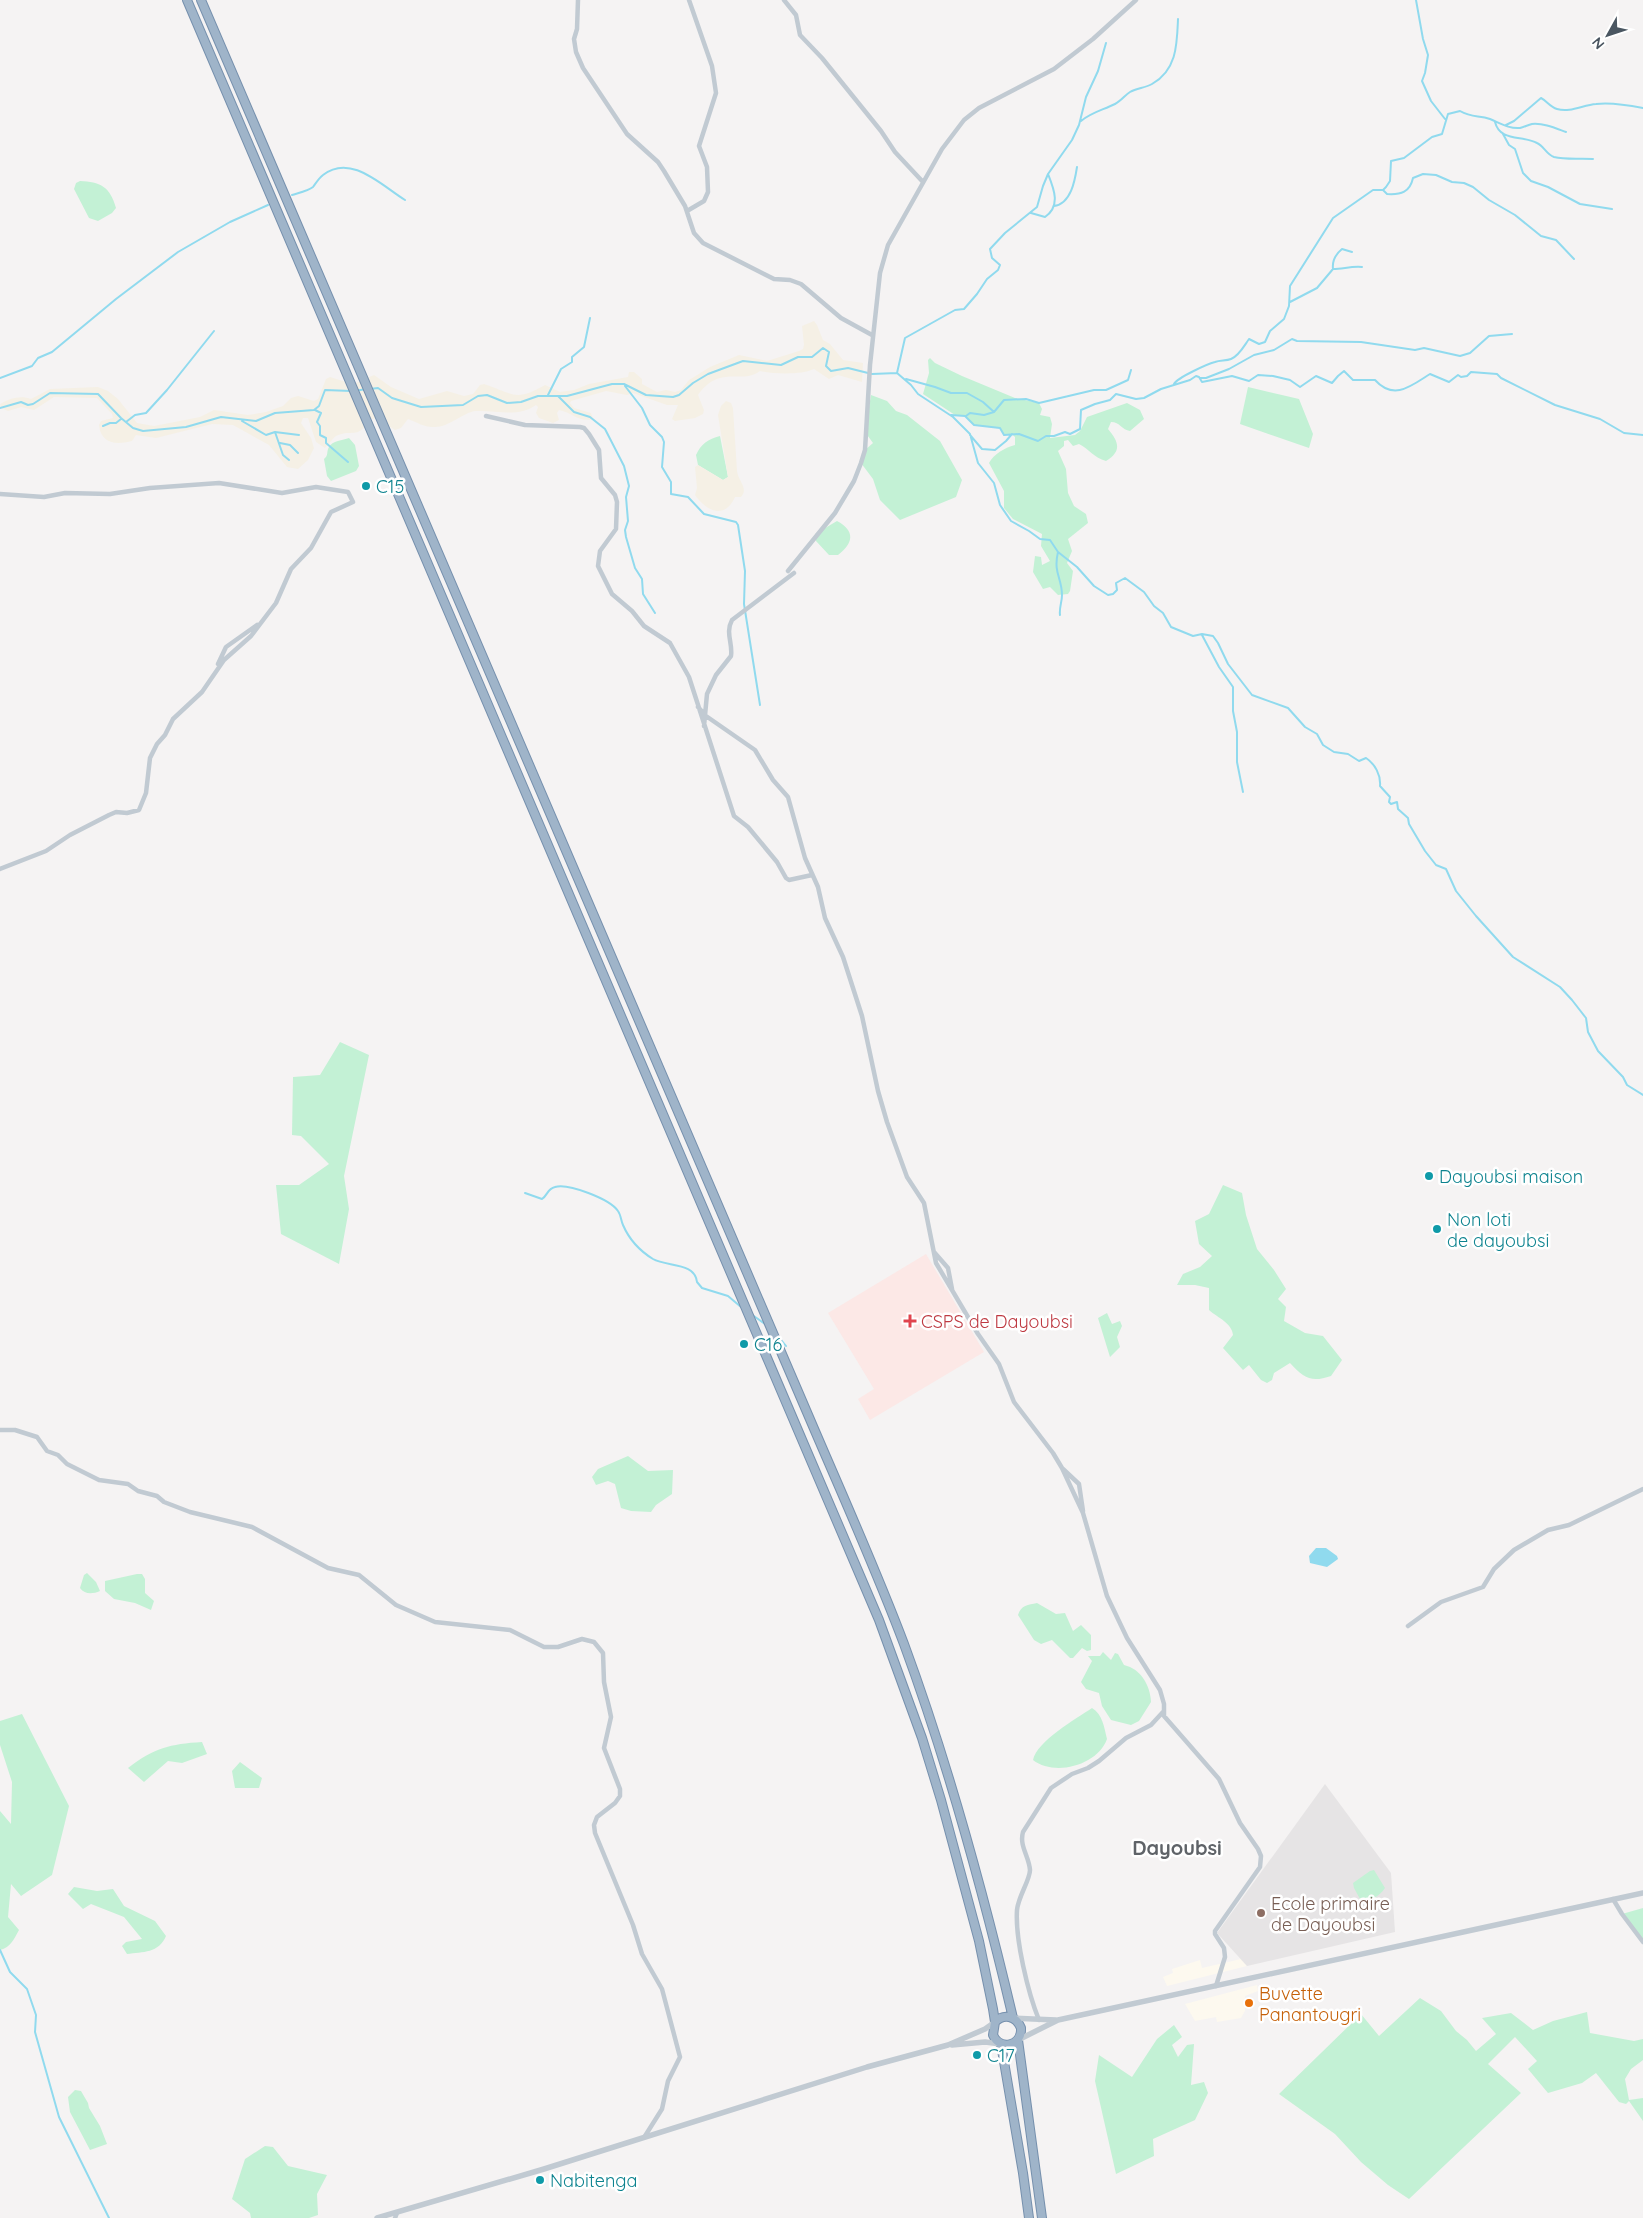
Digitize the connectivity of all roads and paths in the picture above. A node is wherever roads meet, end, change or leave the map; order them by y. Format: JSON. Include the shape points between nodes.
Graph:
{"nodes":[{"id":1,"x":186,"y":0,"type":"edge"},
{"id":2,"x":201,"y":0,"type":"edge"},
{"id":3,"x":578,"y":0,"type":"edge"},
{"id":4,"x":690,"y":0,"type":"edge"},
{"id":5,"x":784,"y":0,"type":"edge"},
{"id":6,"x":1136,"y":0,"type":"edge"},
{"id":7,"x":923,"y":182,"type":"junction"},
{"id":8,"x":687,"y":210,"type":"junction"},
{"id":9,"x":872,"y":336,"type":"junction"},
{"id":10,"x":486,"y":416,"type":"dead end"},
{"id":11,"x":0,"y":494,"type":"edge"},
{"id":12,"x":788,"y":571,"type":"dead end"},
{"id":13,"x":794,"y":573,"type":"dead end"},
{"id":14,"x":260,"y":622,"type":"junction"},
{"id":15,"x":216,"y":669,"type":"junction"},
{"id":16,"x":698,"y":707,"type":"junction"},
{"id":17,"x":706,"y":716,"type":"junction"},
{"id":18,"x":704,"y":728,"type":"junction"},
{"id":19,"x":0,"y":869,"type":"edge"},
{"id":20,"x":812,"y":875,"type":"junction"},
{"id":21,"x":0,"y":1430,"type":"edge"},
{"id":22,"x":1062,"y":1468,"type":"junction"},
{"id":23,"x":1643,"y":1488,"type":"edge"},
{"id":24,"x":1083,"y":1513,"type":"junction"},
{"id":25,"x":1408,"y":1626,"type":"dead end"},
{"id":26,"x":1163,"y":1712,"type":"junction"},
{"id":27,"x":1643,"y":1893,"type":"edge"},
{"id":28,"x":1613,"y":1899,"type":"junction"},
{"id":29,"x":1643,"y":1942,"type":"edge"},
{"id":30,"x":1216,"y":1986,"type":"junction"},
{"id":31,"x":1013,"y":2018,"type":"junction"},
{"id":32,"x":1039,"y":2020,"type":"junction"},
{"id":33,"x":1058,"y":2020,"type":"junction"},
{"id":34,"x":995,"y":2022,"type":"junction"},
{"id":35,"x":1018,"y":2040,"type":"junction"},
{"id":36,"x":1001,"y":2044,"type":"junction"},
{"id":37,"x":948,"y":2045,"type":"junction"},
{"id":38,"x":645,"y":2136,"type":"junction"},
{"id":39,"x":396,"y":2216,"type":"edge"},
{"id":40,"x":377,"y":2218,"type":"edge"},
{"id":41,"x":1028,"y":2218,"type":"edge"},
{"id":42,"x":1042,"y":2218,"type":"edge"}],
"edges":[{"from":1,"to":34,"type":"highway","via":[[879,1620],[941,1800],[979,1941]]},
{"from":2,"to":31,"type":"highway","via":[[903,1643],[977,1870]]},
{"from":3,"to":8,"type":"street","via":[[574,39],[576,52],[588,78],[631,138],[658,162]]},
{"from":4,"to":8,"type":"street","via":[[712,66],[716,93],[699,146],[707,167],[708,192],[704,201]]},
{"from":5,"to":7,"type":"street","via":[[796,15],[800,35]]},
{"from":6,"to":7,"type":"street","via":[[1054,69],[978,108],[964,120],[942,149]]},
{"from":7,"to":9,"type":"street","via":[[888,246],[876,295]]},
{"from":8,"to":9,"type":"street","via":[[694,233],[703,244],[774,279],[801,284],[841,318]]},
{"from":9,"to":12,"type":"street","via":[[865,450],[854,481],[835,513]]},
{"from":10,"to":16,"type":"street","via":[[525,425],[580,427],[589,434],[599,450],[602,478],[617,502],[616,529],[600,551],[598,566],[612,594],[644,626],[670,643],[689,677]]},
{"from":11,"to":14,"type":"street","via":[[110,494],[219,483],[282,493],[316,487],[348,492],[353,502],[331,512],[311,548],[292,569],[276,604]]},
{"from":13,"to":17,"type":"street","via":[[732,620],[728,636],[731,656],[706,694]]},
{"from":14,"to":15,"type":"street","via":[[251,636]]},
{"from":14,"to":15,"type":"street","via":[[226,647]]},
{"from":15,"to":19,"type":"street","via":[[202,692],[176,715],[153,751],[148,763],[146,793],[139,810],[116,812],[46,851]]},
{"from":16,"to":17,"type":"street"},
{"from":16,"to":18,"type":"street"},
{"from":17,"to":18,"type":"street"},
{"from":17,"to":20,"type":"street","via":[[755,750],[773,780],[788,797]]},
{"from":18,"to":20,"type":"street","via":[[734,816],[748,827],[786,878]]},
{"from":20,"to":22,"type":"street","via":[[862,1016],[887,1122],[907,1177],[924,1203],[933,1252],[948,1268],[953,1292],[999,1364],[1014,1402]]},
{"from":21,"to":38,"type":"street","via":[[15,1430],[37,1438],[47,1451],[99,1480],[128,1484],[190,1512],[252,1527],[328,1568],[359,1575],[396,1605],[435,1622],[510,1630],[544,1647],[589,1639],[600,1648],[611,1717],[604,1748],[620,1788],[620,1796],[598,1817],[595,1833],[642,1954],[662,1989],[680,2057],[668,2081],[662,2109]]},
{"from":22,"to":24,"type":"street"},
{"from":22,"to":24,"type":"street","via":[[1079,1484]]},
{"from":23,"to":25,"type":"street","via":[[1569,1525],[1548,1530],[1514,1550],[1494,1569],[1483,1587],[1441,1602]]},
{"from":24,"to":26,"type":"street","via":[[1107,1596],[1160,1690]]},
{"from":26,"to":30,"type":"street","via":[[1219,1779],[1240,1823],[1261,1856],[1260,1867],[1215,1930],[1225,1957]]},
{"from":26,"to":32,"type":"street","via":[[1151,1725],[1120,1742],[1099,1761],[1051,1788],[1024,1832],[1021,1840],[1030,1870],[1017,1911],[1021,1954]]},
{"from":27,"to":28,"type":"street"},
{"from":28,"to":29,"type":"street"},
{"from":28,"to":30,"type":"street"},
{"from":30,"to":33,"type":"street"},
{"from":31,"to":32,"type":"street"},
{"from":31,"to":34,"type":"highway","via":[[1003,2017]]},
{"from":31,"to":35,"type":"highway","via":[[1021,2028]]},
{"from":32,"to":33,"type":"street"},
{"from":33,"to":35,"type":"street"},
{"from":34,"to":36,"type":"highway","via":[[993,2035]]},
{"from":34,"to":37,"type":"street"},
{"from":35,"to":36,"type":"highway","via":[[1010,2045]]},
{"from":35,"to":42,"type":"highway"},
{"from":36,"to":37,"type":"street"},
{"from":36,"to":41,"type":"highway"},
{"from":37,"to":38,"type":"street","via":[[866,2067]]},
{"from":38,"to":39,"type":"street"},
{"from":39,"to":40,"type":"street"}]}
